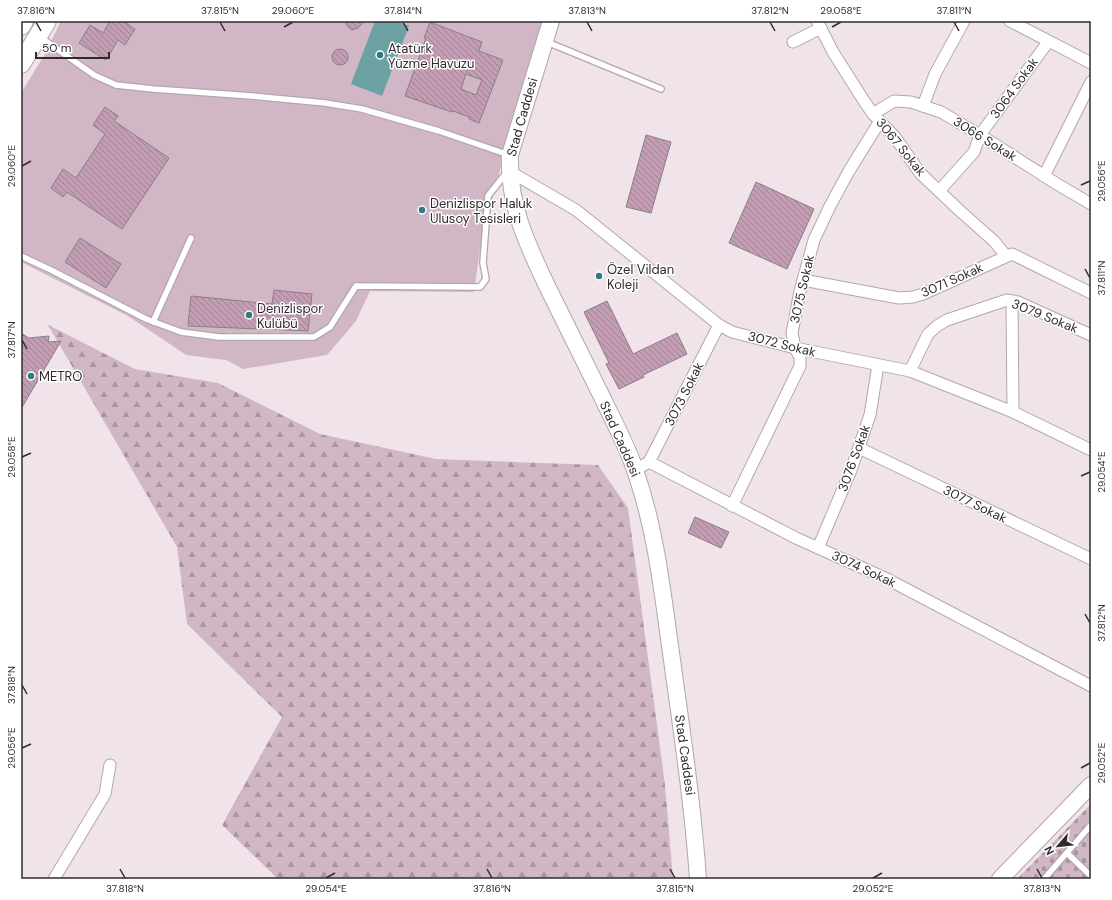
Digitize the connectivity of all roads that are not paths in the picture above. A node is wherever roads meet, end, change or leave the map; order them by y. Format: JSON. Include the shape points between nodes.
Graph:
{"nodes":[{"id":1,"x":24,"y":21,"type":"edge"},
{"id":2,"x":551,"y":21,"type":"edge"},
{"id":3,"x":964,"y":21,"type":"edge"},
{"id":4,"x":1010,"y":21,"type":"edge"},
{"id":5,"x":819,"y":24,"type":"edge"},
{"id":6,"x":1022,"y":24,"type":"edge"},
{"id":7,"x":21,"y":26,"type":"edge"},
{"id":8,"x":43,"y":28,"type":"edge"},
{"id":9,"x":545,"y":42,"type":"junction"},
{"id":10,"x":793,"y":42,"type":"dead end"},
{"id":11,"x":1048,"y":42,"type":"junction"},
{"id":12,"x":1091,"y":63,"type":"edge"},
{"id":13,"x":21,"y":64,"type":"edge"},
{"id":14,"x":1091,"y":82,"type":"edge"},
{"id":15,"x":661,"y":89,"type":"dead end"},
{"id":16,"x":923,"y":106,"type":"junction"},
{"id":17,"x":877,"y":118,"type":"junction"},
{"id":18,"x":980,"y":135,"type":"junction"},
{"id":19,"x":510,"y":155,"type":"junction"},
{"id":20,"x":509,"y":171,"type":"junction"},
{"id":21,"x":1044,"y":176,"type":"junction"},
{"id":22,"x":939,"y":191,"type":"junction"},
{"id":23,"x":1091,"y":203,"type":"edge"},
{"id":24,"x":191,"y":238,"type":"dead end"},
{"id":25,"x":21,"y":256,"type":"edge"},
{"id":26,"x":1006,"y":256,"type":"junction"},
{"id":27,"x":803,"y":280,"type":"junction"},
{"id":28,"x":1091,"y":293,"type":"edge"},
{"id":29,"x":1012,"y":301,"type":"junction"},
{"id":30,"x":153,"y":322,"type":"junction"},
{"id":31,"x":719,"y":325,"type":"junction"},
{"id":32,"x":1091,"y":335,"type":"edge"},
{"id":33,"x":795,"y":348,"type":"junction"},
{"id":34,"x":878,"y":365,"type":"junction"},
{"id":35,"x":910,"y":371,"type":"junction"},
{"id":36,"x":1013,"y":412,"type":"junction"},
{"id":37,"x":859,"y":448,"type":"junction"},
{"id":38,"x":1091,"y":450,"type":"edge"},
{"id":39,"x":642,"y":466,"type":"junction"},
{"id":40,"x":732,"y":506,"type":"junction"},
{"id":41,"x":818,"y":548,"type":"junction"},
{"id":42,"x":1091,"y":559,"type":"edge"},
{"id":43,"x":1091,"y":686,"type":"edge"},
{"id":44,"x":110,"y":765,"type":"dead end"},
{"id":45,"x":1091,"y":785,"type":"edge"},
{"id":46,"x":1091,"y":825,"type":"edge"},
{"id":47,"x":1067,"y":853,"type":"junction"},
{"id":48,"x":1091,"y":876,"type":"edge"},
{"id":49,"x":54,"y":879,"type":"edge"},
{"id":50,"x":698,"y":879,"type":"edge"},
{"id":51,"x":1000,"y":879,"type":"edge"},
{"id":52,"x":1044,"y":879,"type":"edge"}],
"edges":[{"from":1,"to":7,"type":"main road"},
{"from":2,"to":9,"type":"street","name":"Stad Caddesi"},
{"from":3,"to":16,"type":"street","via":[[934,74]]},
{"from":4,"to":6,"type":"street"},
{"from":5,"to":10,"type":"street"},
{"from":5,"to":17,"type":"street","name":"3067 Sokak","via":[[833,52]]},
{"from":6,"to":11,"type":"street"},
{"from":8,"to":13,"type":"main road"},
{"from":8,"to":19,"type":"lane","via":[[94,75],[116,85],[281,99],[362,109]]},
{"from":9,"to":15,"type":"lane"},
{"from":9,"to":19,"type":"street","name":"Stad Caddesi"},
{"from":11,"to":12,"type":"street"},
{"from":11,"to":18,"type":"street","name":"3064 Sokak"},
{"from":14,"to":21,"type":"street"},
{"from":16,"to":17,"type":"street","name":"3066 Sokak","via":[[894,101]]},
{"from":16,"to":18,"type":"street","name":"3066 Sokak","via":[[941,112]]},
{"from":17,"to":22,"type":"street","name":"3067 Sokak","via":[[895,137],[920,173]]},
{"from":17,"to":27,"type":"street","name":"3075 Sokak","via":[[814,240]]},
{"from":18,"to":21,"type":"street","name":"3066 Sokak"},
{"from":18,"to":22,"type":"street","name":"3064 Sokak","via":[[974,152]]},
{"from":19,"to":20,"type":"street","name":"Stad Caddesi"},
{"from":20,"to":30,"type":"lane","via":[[488,196],[483,263],[486,279],[480,287],[356,286],[330,327],[314,337],[219,337],[181,332]]},
{"from":20,"to":31,"type":"street","name":"3072 Sokak","via":[[576,210]]},
{"from":20,"to":39,"type":"street","name":"Stad Caddesi","via":[[522,231],[624,443]]},
{"from":21,"to":23,"type":"street","name":"3066 Sokak"},
{"from":22,"to":26,"type":"street","name":"3067 Sokak","via":[[994,241]]},
{"from":24,"to":30,"type":"lane"},
{"from":25,"to":30,"type":"lane"},
{"from":26,"to":27,"type":"street","name":"3071 Sokak","via":[[913,297],[899,298]]},
{"from":26,"to":28,"type":"street","via":[[1012,254]]},
{"from":27,"to":33,"type":"street","name":"3075 Sokak","via":[[792,332]]},
{"from":29,"to":32,"type":"street","name":"3079 Sokak"},
{"from":29,"to":35,"type":"street","name":"3079 Sokak","via":[[1007,300],[947,320],[937,326],[928,334]]},
{"from":29,"to":36,"type":"street"},
{"from":31,"to":33,"type":"street","name":"3072 Sokak","via":[[732,332]]},
{"from":31,"to":39,"type":"street","name":"3073 Sokak"},
{"from":33,"to":34,"type":"street","name":"3072 Sokak"},
{"from":33,"to":40,"type":"street","name":"3075 Sokak","via":[[800,357],[800,366]]},
{"from":34,"to":35,"type":"street","name":"3072 Sokak"},
{"from":34,"to":37,"type":"street","name":"3076 Sokak","via":[[870,415]]},
{"from":35,"to":36,"type":"street","name":"3072 Sokak"},
{"from":36,"to":38,"type":"street","name":"3072 Sokak"},
{"from":37,"to":41,"type":"street","name":"3076 Sokak"},
{"from":37,"to":42,"type":"street","name":"3077 Sokak"},
{"from":39,"to":40,"type":"street","name":"3074 Sokak"},
{"from":39,"to":50,"type":"street","name":"Stad Caddesi","via":[[642,491],[659,568],[688,777]]},
{"from":40,"to":41,"type":"street","name":"3074 Sokak"},
{"from":41,"to":43,"type":"street","name":"3074 Sokak","via":[[887,579]]},
{"from":44,"to":49,"type":"street","via":[[105,794]]},
{"from":45,"to":51,"type":"street"},
{"from":46,"to":47,"type":"lane"},
{"from":47,"to":48,"type":"lane"},
{"from":47,"to":52,"type":"lane"}]}
